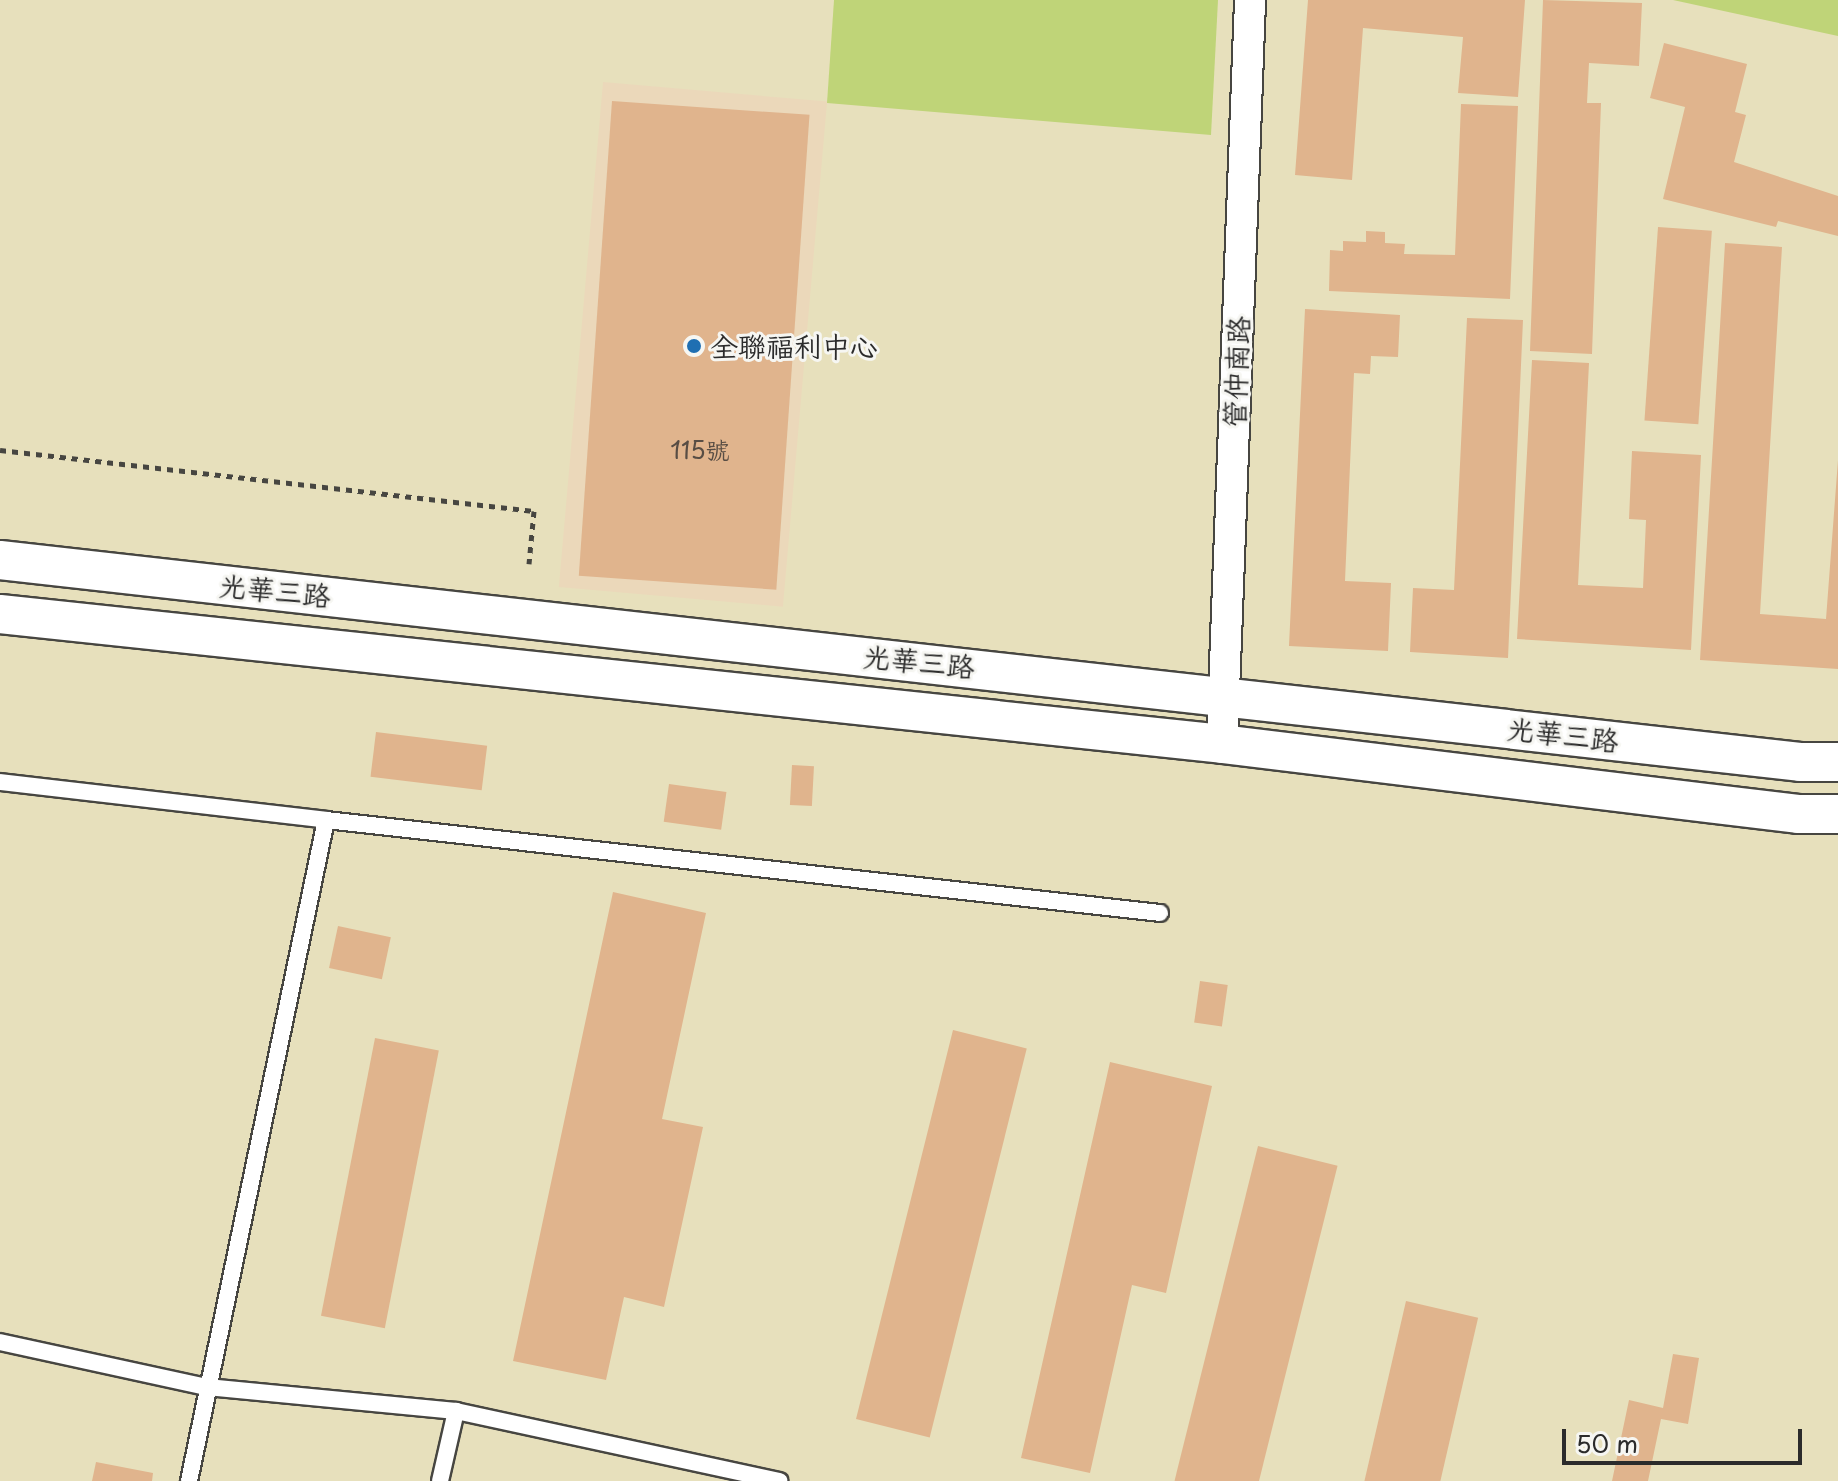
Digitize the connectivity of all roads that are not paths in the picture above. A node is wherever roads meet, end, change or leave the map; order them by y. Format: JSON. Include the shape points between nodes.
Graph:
{"nodes":[{"id":1,"x":1250,"y":0,"type":"edge"},
{"id":2,"x":0,"y":560,"type":"edge"},
{"id":3,"x":0,"y":614,"type":"edge"},
{"id":4,"x":1224,"y":694,"type":"junction"},
{"id":5,"x":1222,"y":744,"type":"junction"},
{"id":6,"x":1838,"y":762,"type":"edge"},
{"id":7,"x":0,"y":782,"type":"edge"},
{"id":8,"x":1838,"y":814,"type":"edge"},
{"id":9,"x":326,"y":820,"type":"junction"},
{"id":10,"x":1160,"y":913,"type":"dead end"},
{"id":11,"x":0,"y":1342,"type":"edge"},
{"id":12,"x":207,"y":1387,"type":"junction"},
{"id":13,"x":456,"y":1411,"type":"junction"},
{"id":14,"x":189,"y":1481,"type":"edge"},
{"id":15,"x":440,"y":1481,"type":"edge"},
{"id":16,"x":780,"y":1481,"type":"edge"}],
"edges":[{"from":1,"to":4,"type":"street","name":"管仲南路"},
{"from":2,"to":4,"type":"street","name":"光華三路"},
{"from":3,"to":5,"type":"street","name":"光華三路"},
{"from":4,"to":5,"type":"street","name":"管仲南路"},
{"from":4,"to":6,"type":"street","name":"光華三路","via":[[1800,762]]},
{"from":5,"to":8,"type":"street","name":"光華三路","via":[[1798,814]]},
{"from":7,"to":9,"type":"lane"},
{"from":9,"to":10,"type":"lane"},
{"from":9,"to":12,"type":"lane"},
{"from":11,"to":12,"type":"lane"},
{"from":12,"to":13,"type":"lane"},
{"from":12,"to":14,"type":"lane"},
{"from":13,"to":15,"type":"lane"},
{"from":13,"to":16,"type":"lane"}]}
